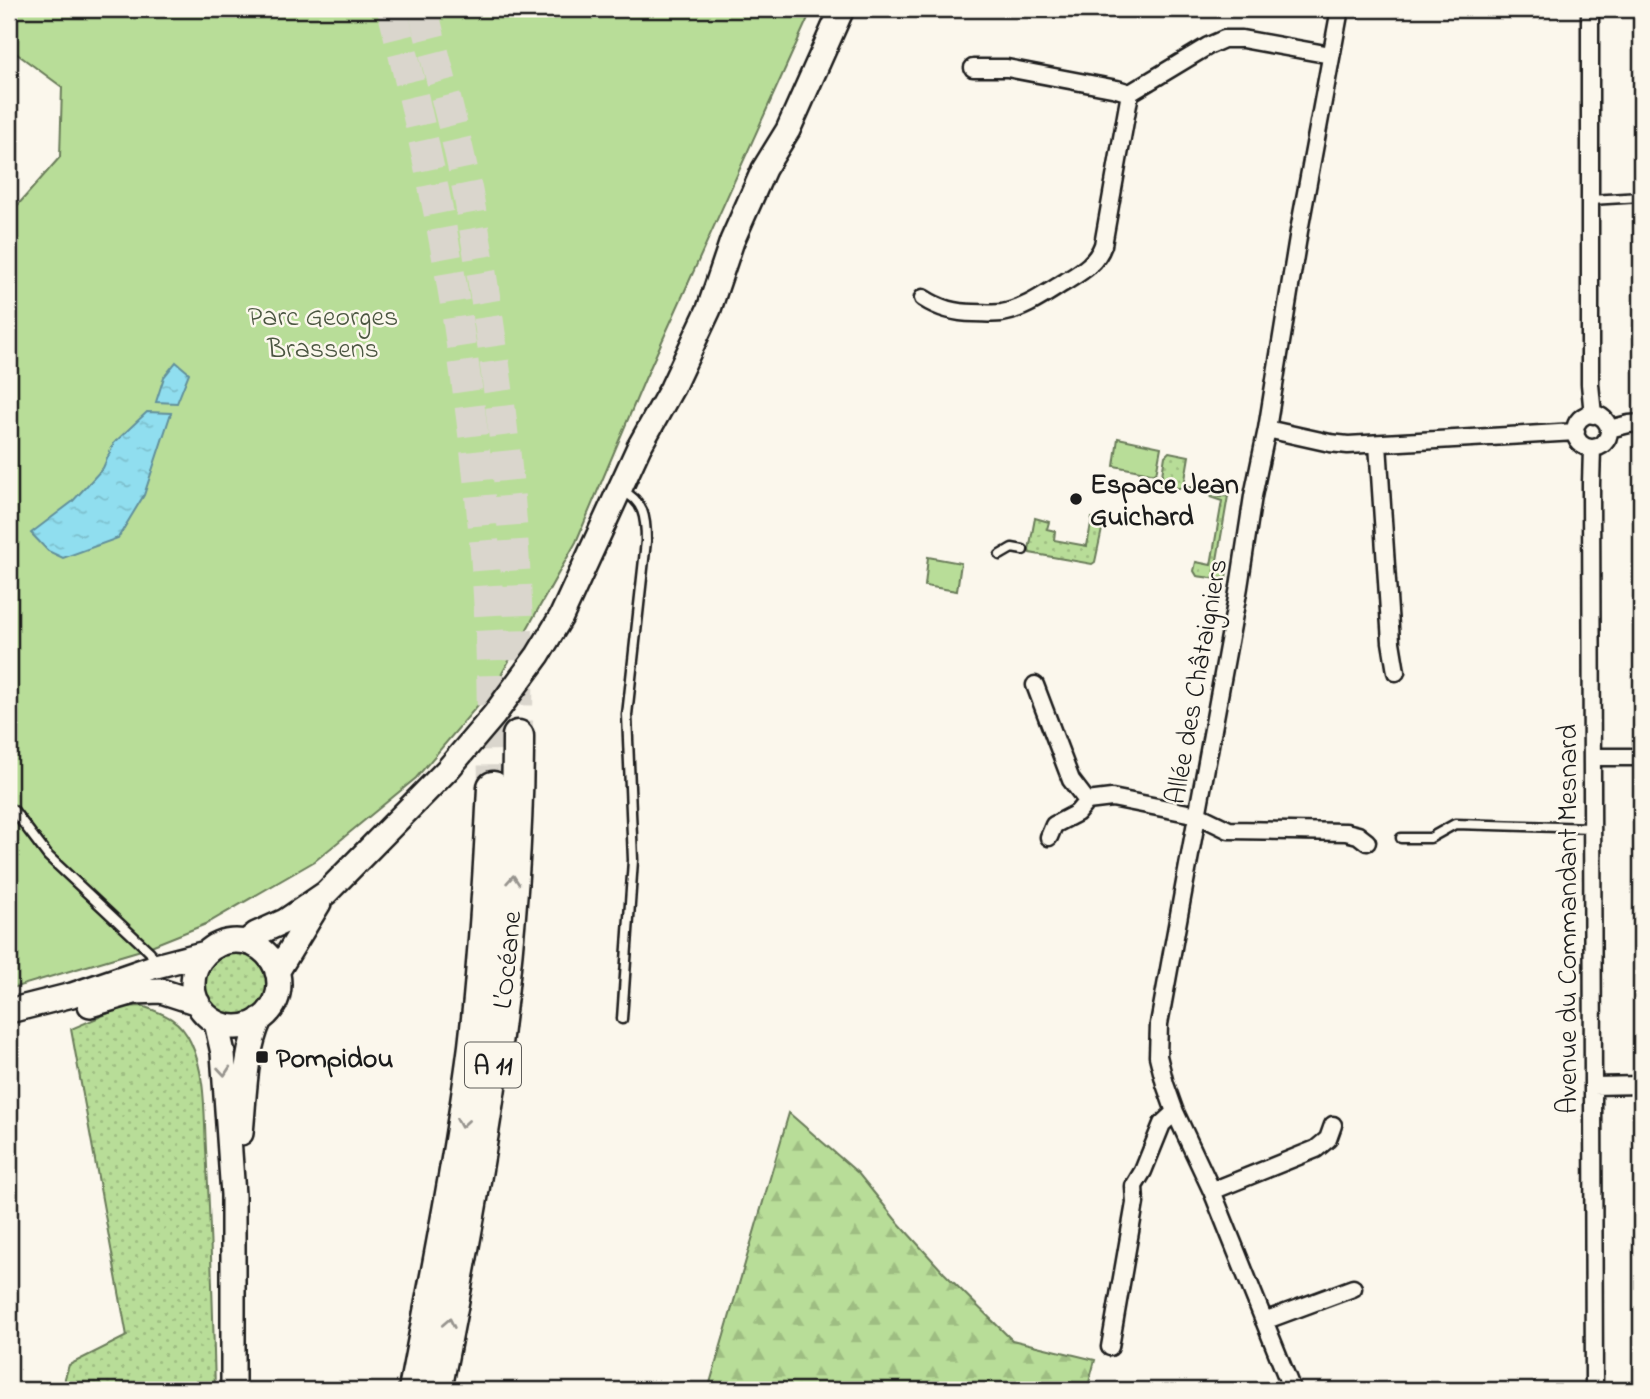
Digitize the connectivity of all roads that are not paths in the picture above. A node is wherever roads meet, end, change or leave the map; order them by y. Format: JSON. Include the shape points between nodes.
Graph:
{"nodes":[{"id":1,"x":842,"y":9,"type":"edge"},
{"id":2,"x":1340,"y":9,"type":"edge"},
{"id":3,"x":1590,"y":9,"type":"edge"},
{"id":4,"x":1331,"y":55,"type":"junction"},
{"id":5,"x":973,"y":68,"type":"dead end"},
{"id":6,"x":1130,"y":93,"type":"junction"},
{"id":7,"x":1641,"y":197,"type":"edge"},
{"id":8,"x":1591,"y":200,"type":"junction"},
{"id":9,"x":923,"y":298,"type":"dead end"},
{"id":10,"x":1592,"y":415,"type":"junction"},
{"id":11,"x":1641,"y":423,"type":"edge"},
{"id":12,"x":1267,"y":429,"type":"junction"},
{"id":13,"x":1609,"y":429,"type":"junction"},
{"id":14,"x":1576,"y":432,"type":"junction"},
{"id":15,"x":1378,"y":444,"type":"junction"},
{"id":16,"x":1592,"y":448,"type":"junction"},
{"id":17,"x":621,"y":490,"type":"junction"},
{"id":18,"x":1023,"y":550,"type":"dead end"},
{"id":19,"x":1000,"y":555,"type":"dead end"},
{"id":20,"x":1396,"y":673,"type":"dead end"},
{"id":21,"x":1035,"y":685,"type":"dead end"},
{"id":22,"x":518,"y":736,"type":"tunnel mouth"},
{"id":23,"x":1592,"y":757,"type":"junction"},
{"id":24,"x":1641,"y":757,"type":"edge"},
{"id":25,"x":493,"y":787,"type":"tunnel mouth"},
{"id":26,"x":1087,"y":801,"type":"junction"},
{"id":27,"x":9,"y":808,"type":"edge"},
{"id":28,"x":1198,"y":815,"type":"junction"},
{"id":29,"x":1592,"y":828,"type":"junction"},
{"id":30,"x":1049,"y":837,"type":"dead end"},
{"id":31,"x":1401,"y":838,"type":"dead end"},
{"id":32,"x":1367,"y":842,"type":"dead end"},
{"id":33,"x":326,"y":893,"type":"junction"},
{"id":34,"x":246,"y":942,"type":"junction"},
{"id":35,"x":206,"y":953,"type":"junction"},
{"id":36,"x":156,"y":966,"type":"junction"},
{"id":37,"x":277,"y":972,"type":"junction"},
{"id":38,"x":198,"y":1003,"type":"junction"},
{"id":39,"x":9,"y":1011,"type":"edge"},
{"id":40,"x":260,"y":1019,"type":"junction"},
{"id":41,"x":622,"y":1019,"type":"dead end"},
{"id":42,"x":216,"y":1022,"type":"junction"},
{"id":43,"x":9,"y":1025,"type":"edge"},
{"id":44,"x":1641,"y":1085,"type":"edge"},
{"id":45,"x":1593,"y":1086,"type":"junction"},
{"id":46,"x":1175,"y":1112,"type":"junction"},
{"id":47,"x":1333,"y":1125,"type":"dead end"},
{"id":48,"x":1212,"y":1191,"type":"junction"},
{"id":49,"x":233,"y":1195,"type":"junction"},
{"id":50,"x":1353,"y":1288,"type":"dead end"},
{"id":51,"x":1264,"y":1321,"type":"junction"},
{"id":52,"x":1110,"y":1347,"type":"dead end"},
{"id":53,"x":233,"y":1390,"type":"edge"},
{"id":54,"x":414,"y":1390,"type":"edge"},
{"id":55,"x":436,"y":1390,"type":"edge"},
{"id":56,"x":1292,"y":1390,"type":"edge"},
{"id":57,"x":1594,"y":1390,"type":"edge"}],
"edges":[{"from":1,"to":17,"type":"street","via":[[788,130],[696,302],[660,381]]},
{"from":2,"to":4,"type":"street","name":"Allée des Châtaigniers"},
{"from":3,"to":8,"type":"street"},
{"from":4,"to":6,"type":"street","via":[[1224,39]]},
{"from":4,"to":12,"type":"street","name":"Allée des Châtaigniers"},
{"from":5,"to":6,"type":"street","via":[[1007,68]]},
{"from":6,"to":9,"type":"street","via":[[1104,246],[1092,264],[1032,303],[998,314],[959,313]]},
{"from":7,"to":8,"type":"lane"},
{"from":8,"to":10,"type":"street"},
{"from":10,"to":13,"type":"street","via":[[1605,421]]},
{"from":10,"to":14,"type":"street","via":[[1578,422]]},
{"from":11,"to":13,"type":"street"},
{"from":12,"to":15,"type":"street","via":[[1338,444]]},
{"from":12,"to":28,"type":"street","name":"Allée des Châtaigniers"},
{"from":13,"to":16,"type":"street","via":[[1606,440]]},
{"from":14,"to":15,"type":"street"},
{"from":14,"to":16,"type":"street","via":[[1583,445]]},
{"from":15,"to":20,"type":"street"},
{"from":16,"to":23,"type":"street","name":"Avenue du Commandant Mesnard"},
{"from":17,"to":33,"type":"street","via":[[561,617],[501,706],[448,769]]},
{"from":17,"to":41,"type":"lane","via":[[638,502],[646,522],[627,715],[633,860]]},
{"from":18,"to":19,"type":"lane","via":[[1012,548]]},
{"from":21,"to":26,"type":"street","via":[[1071,780]]},
{"from":55,"to":22,"type":"highway","name":"L’Océane","number":"A 11","one_way":true,"via":[[473,1199],[497,1037],[513,877]]},
{"from":23,"to":24,"type":"street"},
{"from":23,"to":29,"type":"street","name":"Avenue du Commandant Mesnard"},
{"from":25,"to":54,"type":"highway","name":"L’Océane","number":"A 11","one_way":true,"via":[[489,893],[474,1046]]},
{"from":26,"to":28,"type":"street","via":[[1112,799]]},
{"from":26,"to":30,"type":"street","via":[[1077,813],[1054,825]]},
{"from":27,"to":36,"type":"lane","via":[[48,856],[150,952]]},
{"from":28,"to":32,"type":"street","via":[[1229,830],[1346,832]]},
{"from":28,"to":46,"type":"street","name":"Allée des Châtaigniers","via":[[1159,1024],[1158,1056]]},
{"from":29,"to":31,"type":"lane","via":[[1455,824],[1430,838]]},
{"from":29,"to":45,"type":"street","name":"Avenue du Commandant Mesnard"},
{"from":33,"to":34,"type":"street"},
{"from":33,"to":37,"type":"street"},
{"from":34,"to":35,"type":"street","via":[[225,942]]},
{"from":34,"to":37,"type":"street","via":[[266,953]]},
{"from":35,"to":36,"type":"street"},
{"from":35,"to":38,"type":"street","via":[[194,974]]},
{"from":36,"to":39,"type":"street"},
{"from":37,"to":40,"type":"street","via":[[277,996]]},
{"from":38,"to":42,"type":"street"},
{"from":38,"to":43,"type":"street","via":[[161,990],[134,992]]},
{"from":40,"to":42,"type":"street","via":[[238,1026]]},
{"from":40,"to":49,"type":"street","via":[[246,1069]]},
{"from":42,"to":49,"type":"street","one_way":true,"via":[[223,1053]]},
{"from":44,"to":45,"type":"street"},
{"from":45,"to":57,"type":"street","name":"Avenue du Commandant Mesnard"},
{"from":46,"to":48,"type":"street","name":"Allée des Châtaigniers"},
{"from":46,"to":52,"type":"street","via":[[1162,1124],[1134,1186]]},
{"from":47,"to":48,"type":"street","via":[[1328,1139],[1317,1149]]},
{"from":48,"to":51,"type":"street","name":"Allée des Châtaigniers"},
{"from":49,"to":53,"type":"street"},
{"from":50,"to":51,"type":"street"},
{"from":51,"to":56,"type":"street","name":"Allée des Châtaigniers"}]}
